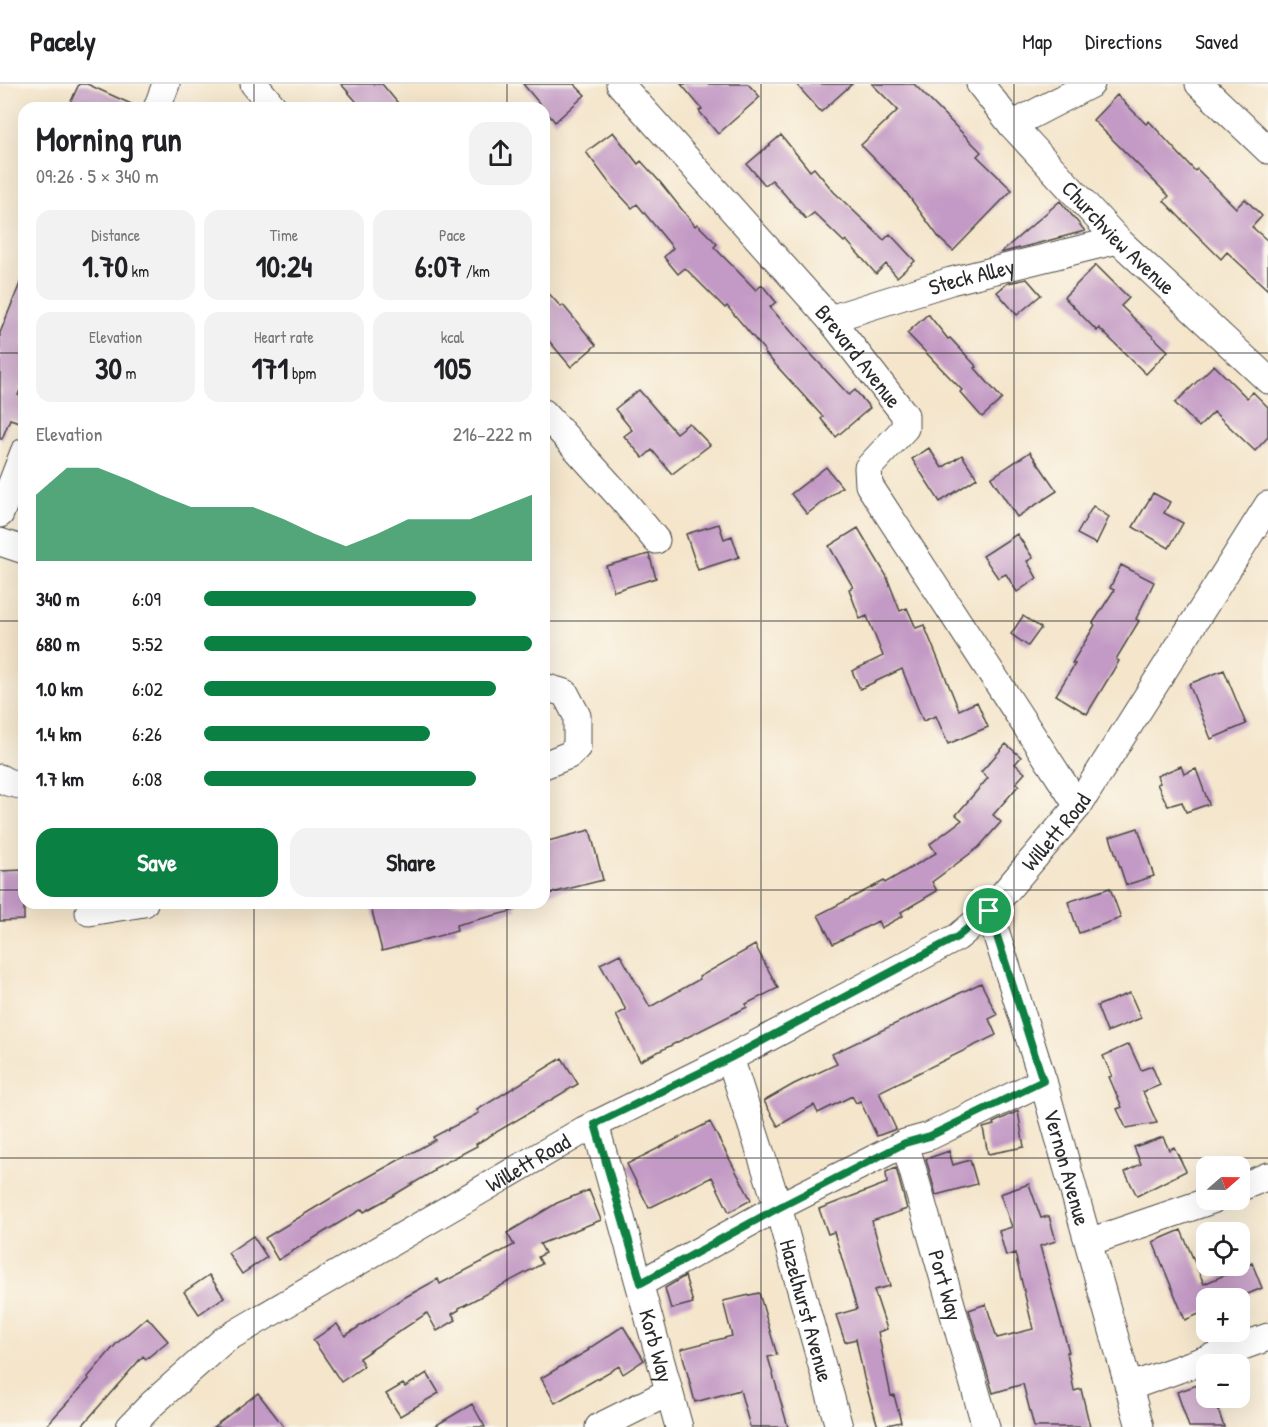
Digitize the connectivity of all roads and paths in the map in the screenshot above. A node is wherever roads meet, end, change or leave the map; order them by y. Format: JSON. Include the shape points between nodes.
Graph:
{"nodes":[{"id":1,"x":166,"y":84,"type":"edge"},
{"id":2,"x":254,"y":84,"type":"edge"},
{"id":3,"x":620,"y":84,"type":"edge"},
{"id":4,"x":981,"y":84,"type":"edge"},
{"id":5,"x":1090,"y":84,"type":"edge"},
{"id":6,"x":1199,"y":84,"type":"edge"},
{"id":7,"x":1051,"y":93,"type":"edge"},
{"id":8,"x":159,"y":102,"type":"edge"},
{"id":9,"x":269,"y":102,"type":"edge"},
{"id":10,"x":1012,"y":124,"type":"junction"},
{"id":11,"x":1268,"y":150,"type":"edge"},
{"id":12,"x":1118,"y":240,"type":"junction"},
{"id":13,"x":830,"y":320,"type":"junction"},
{"id":14,"x":1268,"y":380,"type":"edge"},
{"id":15,"x":550,"y":420,"type":"edge"},
{"id":16,"x":18,"y":468,"type":"edge"},
{"id":17,"x":1268,"y":505,"type":"edge"},
{"id":18,"x":0,"y":514,"type":"edge"},
{"id":19,"x":656,"y":540,"type":"dead end"},
{"id":20,"x":0,"y":542,"type":"edge"},
{"id":21,"x":18,"y":548,"type":"edge"},
{"id":22,"x":550,"y":689,"type":"edge"},
{"id":23,"x":550,"y":763,"type":"edge"},
{"id":24,"x":0,"y":778,"type":"edge"},
{"id":25,"x":18,"y":785,"type":"edge"},
{"id":26,"x":1078,"y":806,"type":"junction"},
{"id":27,"x":107,"y":909,"type":"edge"},
{"id":28,"x":989,"y":911,"type":"junction"},
{"id":29,"x":89,"y":912,"type":"dead end"},
{"id":30,"x":730,"y":1058,"type":"junction"},
{"id":31,"x":1043,"y":1081,"type":"junction"},
{"id":32,"x":595,"y":1124,"type":"junction"},
{"id":33,"x":905,"y":1143,"type":"junction"},
{"id":34,"x":1268,"y":1176,"type":"edge"},
{"id":35,"x":1250,"y":1183,"type":"edge"},
{"id":36,"x":1196,"y":1205,"type":"edge"},
{"id":37,"x":778,"y":1208,"type":"junction"},
{"id":38,"x":1089,"y":1242,"type":"junction"},
{"id":39,"x":641,"y":1283,"type":"junction"},
{"id":40,"x":1268,"y":1337,"type":"edge"},
{"id":41,"x":1129,"y":1387,"type":"junction"},
{"id":42,"x":669,"y":1392,"type":"junction"},
{"id":43,"x":130,"y":1427,"type":"edge"},
{"id":44,"x":599,"y":1427,"type":"edge"},
{"id":45,"x":679,"y":1427,"type":"edge"},
{"id":46,"x":839,"y":1427,"type":"edge"},
{"id":47,"x":986,"y":1427,"type":"edge"},
{"id":48,"x":1140,"y":1427,"type":"edge"}],
"edges":[{"from":1,"to":8,"type":"street"},
{"from":2,"to":9,"type":"street"},
{"from":3,"to":13,"type":"street","name":"Brevard Avenue"},
{"from":4,"to":10,"type":"street","name":"Churchview Avenue"},
{"from":5,"to":7,"type":"street"},
{"from":6,"to":11,"type":"street"},
{"from":7,"to":10,"type":"street"},
{"from":10,"to":12,"type":"street","name":"Churchview Avenue"},
{"from":12,"to":13,"type":"street","name":"Steck Alley","via":[[951,281]]},
{"from":12,"to":14,"type":"street","name":"Churchview Avenue"},
{"from":13,"to":26,"type":"street","name":"Brevard Avenue","via":[[905,415],[906,428],[868,468],[869,484]]},
{"from":15,"to":19,"type":"street"},
{"from":16,"to":18,"type":"street"},
{"from":17,"to":26,"type":"street","name":"Willett Road"},
{"from":20,"to":21,"type":"street"},
{"from":22,"to":23,"type":"street","via":[[565,693],[577,716],[577,747]]},
{"from":24,"to":25,"type":"street"},
{"from":26,"to":28,"type":"street","name":"Willett Road"},
{"from":27,"to":29,"type":"street"},
{"from":28,"to":30,"type":"street","name":"Willett Road","via":[[957,937]]},
{"from":28,"to":31,"type":"street","name":"Vernon Avenue"},
{"from":30,"to":32,"type":"street","name":"Willett Road"},
{"from":30,"to":37,"type":"street","name":"Hazelhurst Avenue"},
{"from":31,"to":33,"type":"street","via":[[930,1136]]},
{"from":31,"to":38,"type":"street","name":"Vernon Avenue"},
{"from":32,"to":39,"type":"street","name":"Korb Way"},
{"from":32,"to":43,"type":"street","name":"Willett Road","via":[[224,1340]]},
{"from":33,"to":37,"type":"street"},
{"from":33,"to":47,"type":"street","name":"Port Way"},
{"from":34,"to":35,"type":"street"},
{"from":36,"to":38,"type":"street"},
{"from":37,"to":39,"type":"street"},
{"from":37,"to":46,"type":"street","name":"Hazelhurst Avenue"},
{"from":38,"to":41,"type":"street","name":"Vernon Avenue"},
{"from":39,"to":42,"type":"street","name":"Korb Way"},
{"from":40,"to":41,"type":"street"},
{"from":41,"to":48,"type":"street","name":"Vernon Avenue"},
{"from":42,"to":44,"type":"street"},
{"from":42,"to":45,"type":"street","name":"Korb Way"}]}
